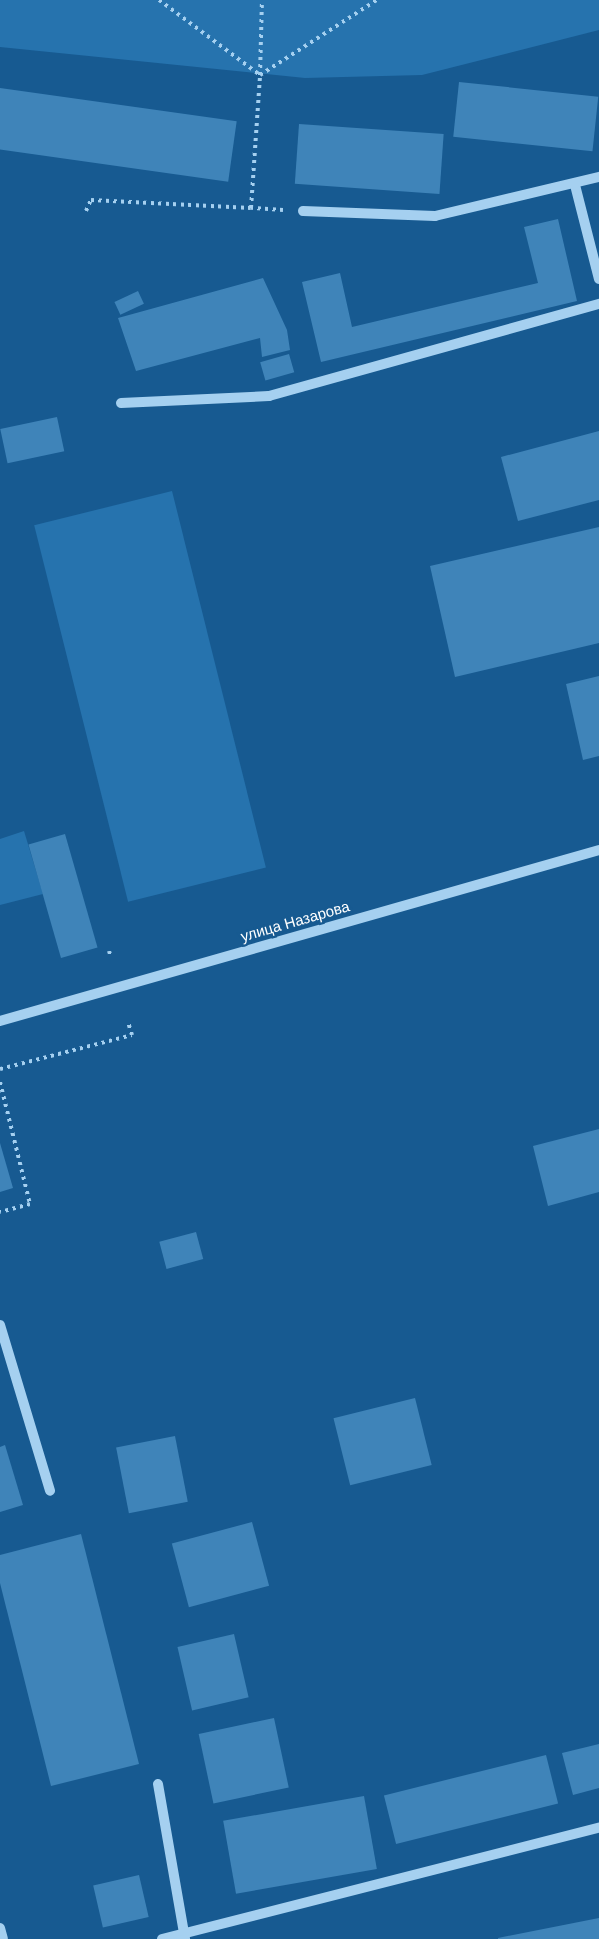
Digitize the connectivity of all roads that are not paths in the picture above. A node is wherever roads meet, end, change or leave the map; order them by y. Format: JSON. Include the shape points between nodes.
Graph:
{"nodes":[{"id":1,"x":599,"y":177,"type":"edge"},
{"id":2,"x":575,"y":185,"type":"junction"},
{"id":3,"x":303,"y":211,"type":"road end"},
{"id":4,"x":599,"y":279,"type":"edge"},
{"id":5,"x":599,"y":304,"type":"edge"},
{"id":6,"x":122,"y":403,"type":"dead end"},
{"id":7,"x":599,"y":850,"type":"edge"},
{"id":8,"x":0,"y":1021,"type":"edge"},
{"id":9,"x":0,"y":1324,"type":"edge"},
{"id":10,"x":50,"y":1491,"type":"dead end"},
{"id":11,"x":158,"y":1784,"type":"dead end"},
{"id":12,"x":599,"y":1828,"type":"edge"},
{"id":13,"x":0,"y":1928,"type":"edge"},
{"id":14,"x":184,"y":1936,"type":"edge"},
{"id":15,"x":3,"y":1939,"type":"edge"},
{"id":16,"x":162,"y":1939,"type":"edge"}],
"edges":[{"from":1,"to":2,"type":"street"},
{"from":2,"to":3,"type":"street","via":[[435,216]]},
{"from":2,"to":4,"type":"street"},
{"from":5,"to":6,"type":"street","via":[[269,396]]},
{"from":7,"to":8,"type":"street","name":"улица Назарова"},
{"from":9,"to":10,"type":"street"},
{"from":11,"to":14,"type":"street"},
{"from":12,"to":14,"type":"street"},
{"from":13,"to":15,"type":"street"},
{"from":14,"to":16,"type":"street"}]}
